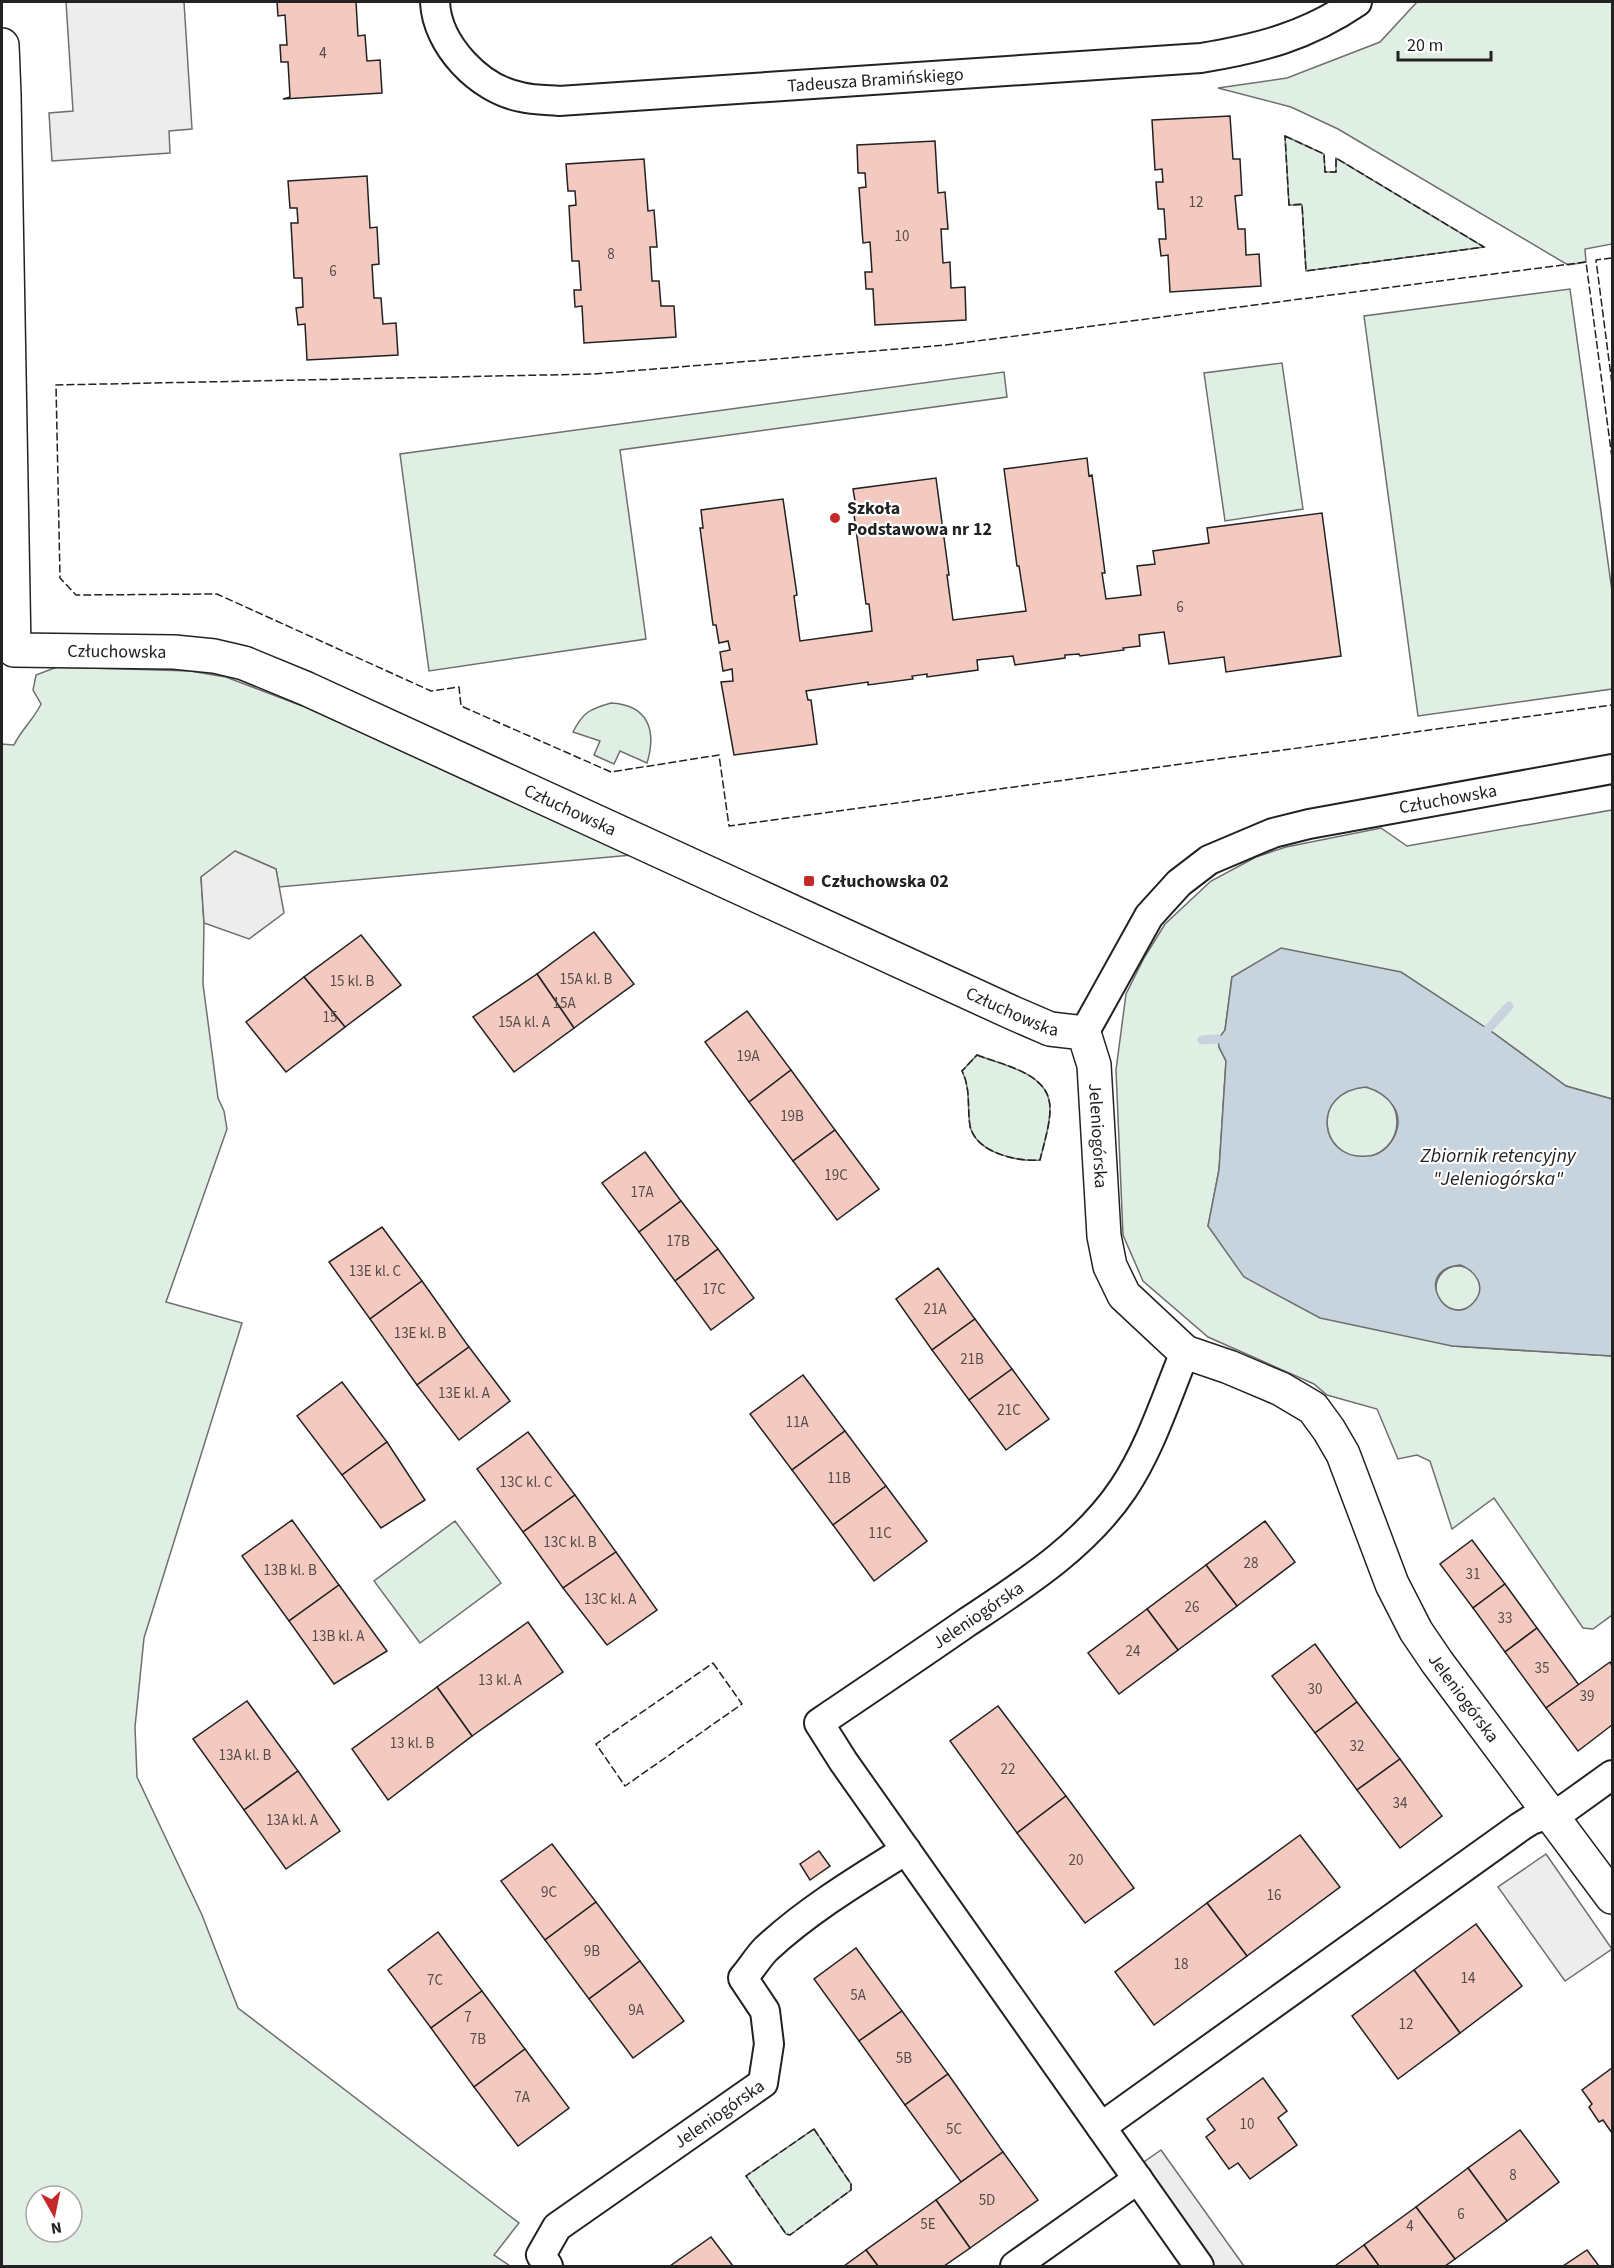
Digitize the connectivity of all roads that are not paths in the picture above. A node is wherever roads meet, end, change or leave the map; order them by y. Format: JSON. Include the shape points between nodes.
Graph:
{"nodes":[{"id":1,"x":435,"y":2,"type":"edge"},
{"id":2,"x":1357,"y":2,"type":"edge"},
{"id":3,"x":2,"y":45,"type":"edge"},
{"id":4,"x":1612,"y":769,"type":"edge"},
{"id":5,"x":1084,"y":1033,"type":"junction"},
{"id":6,"x":1185,"y":1352,"type":"junction"},
{"id":7,"x":1612,"y":1775,"type":"edge"},
{"id":8,"x":1551,"y":1815,"type":"junction"},
{"id":9,"x":906,"y":1850,"type":"junction"},
{"id":10,"x":1612,"y":1897,"type":"edge"},
{"id":11,"x":1101,"y":2127,"type":"junction"},
{"id":12,"x":1138,"y":2179,"type":"junction"},
{"id":13,"x":545,"y":2261,"type":"edge"},
{"id":14,"x":1016,"y":2266,"type":"edge"},
{"id":15,"x":1200,"y":2266,"type":"edge"}],
"edges":[{"from":1,"to":2,"type":"street","name":"Tadeusza Bramińskiego","via":[[443,31],[455,53],[489,84],[520,97],[559,101],[1202,58],[1270,44],[1314,27]]},
{"from":3,"to":5,"type":"street","name":"Człuchowska","via":[[14,650],[174,652],[244,663],[1013,1013],[1050,1029]]},
{"from":4,"to":5,"type":"street","name":"Człuchowska","via":[[1309,824],[1273,833],[1209,860],[1179,883],[1149,916]]},
{"from":5,"to":6,"type":"street","name":"Jeleniogórska","via":[[1094,1065],[1104,1236],[1110,1266],[1125,1295]]},
{"from":6,"to":8,"type":"street","name":"Jeleniogórska","via":[[1281,1389],[1313,1408],[1343,1454],[1392,1584],[1416,1631]]},
{"from":6,"to":9,"type":"street","name":"Jeleniogórska","via":[[1124,1488],[1072,1548],[819,1723]]},
{"from":7,"to":8,"type":"street"},
{"from":8,"to":10,"type":"street","name":"Jeleniogórska"},
{"from":8,"to":11,"type":"street","via":[[1520,1827]]},
{"from":9,"to":11,"type":"street","name":"Jeleniogórska"},
{"from":9,"to":13,"type":"street","name":"Jeleniogórska","via":[[798,1923],[765,1951],[743,1978],[765,2011],[769,2044],[763,2082],[557,2227]]},
{"from":11,"to":12,"type":"street","name":"Jeleniogórska"},
{"from":12,"to":14,"type":"street"},
{"from":12,"to":15,"type":"street","name":"Jeleniogórska"}]}
